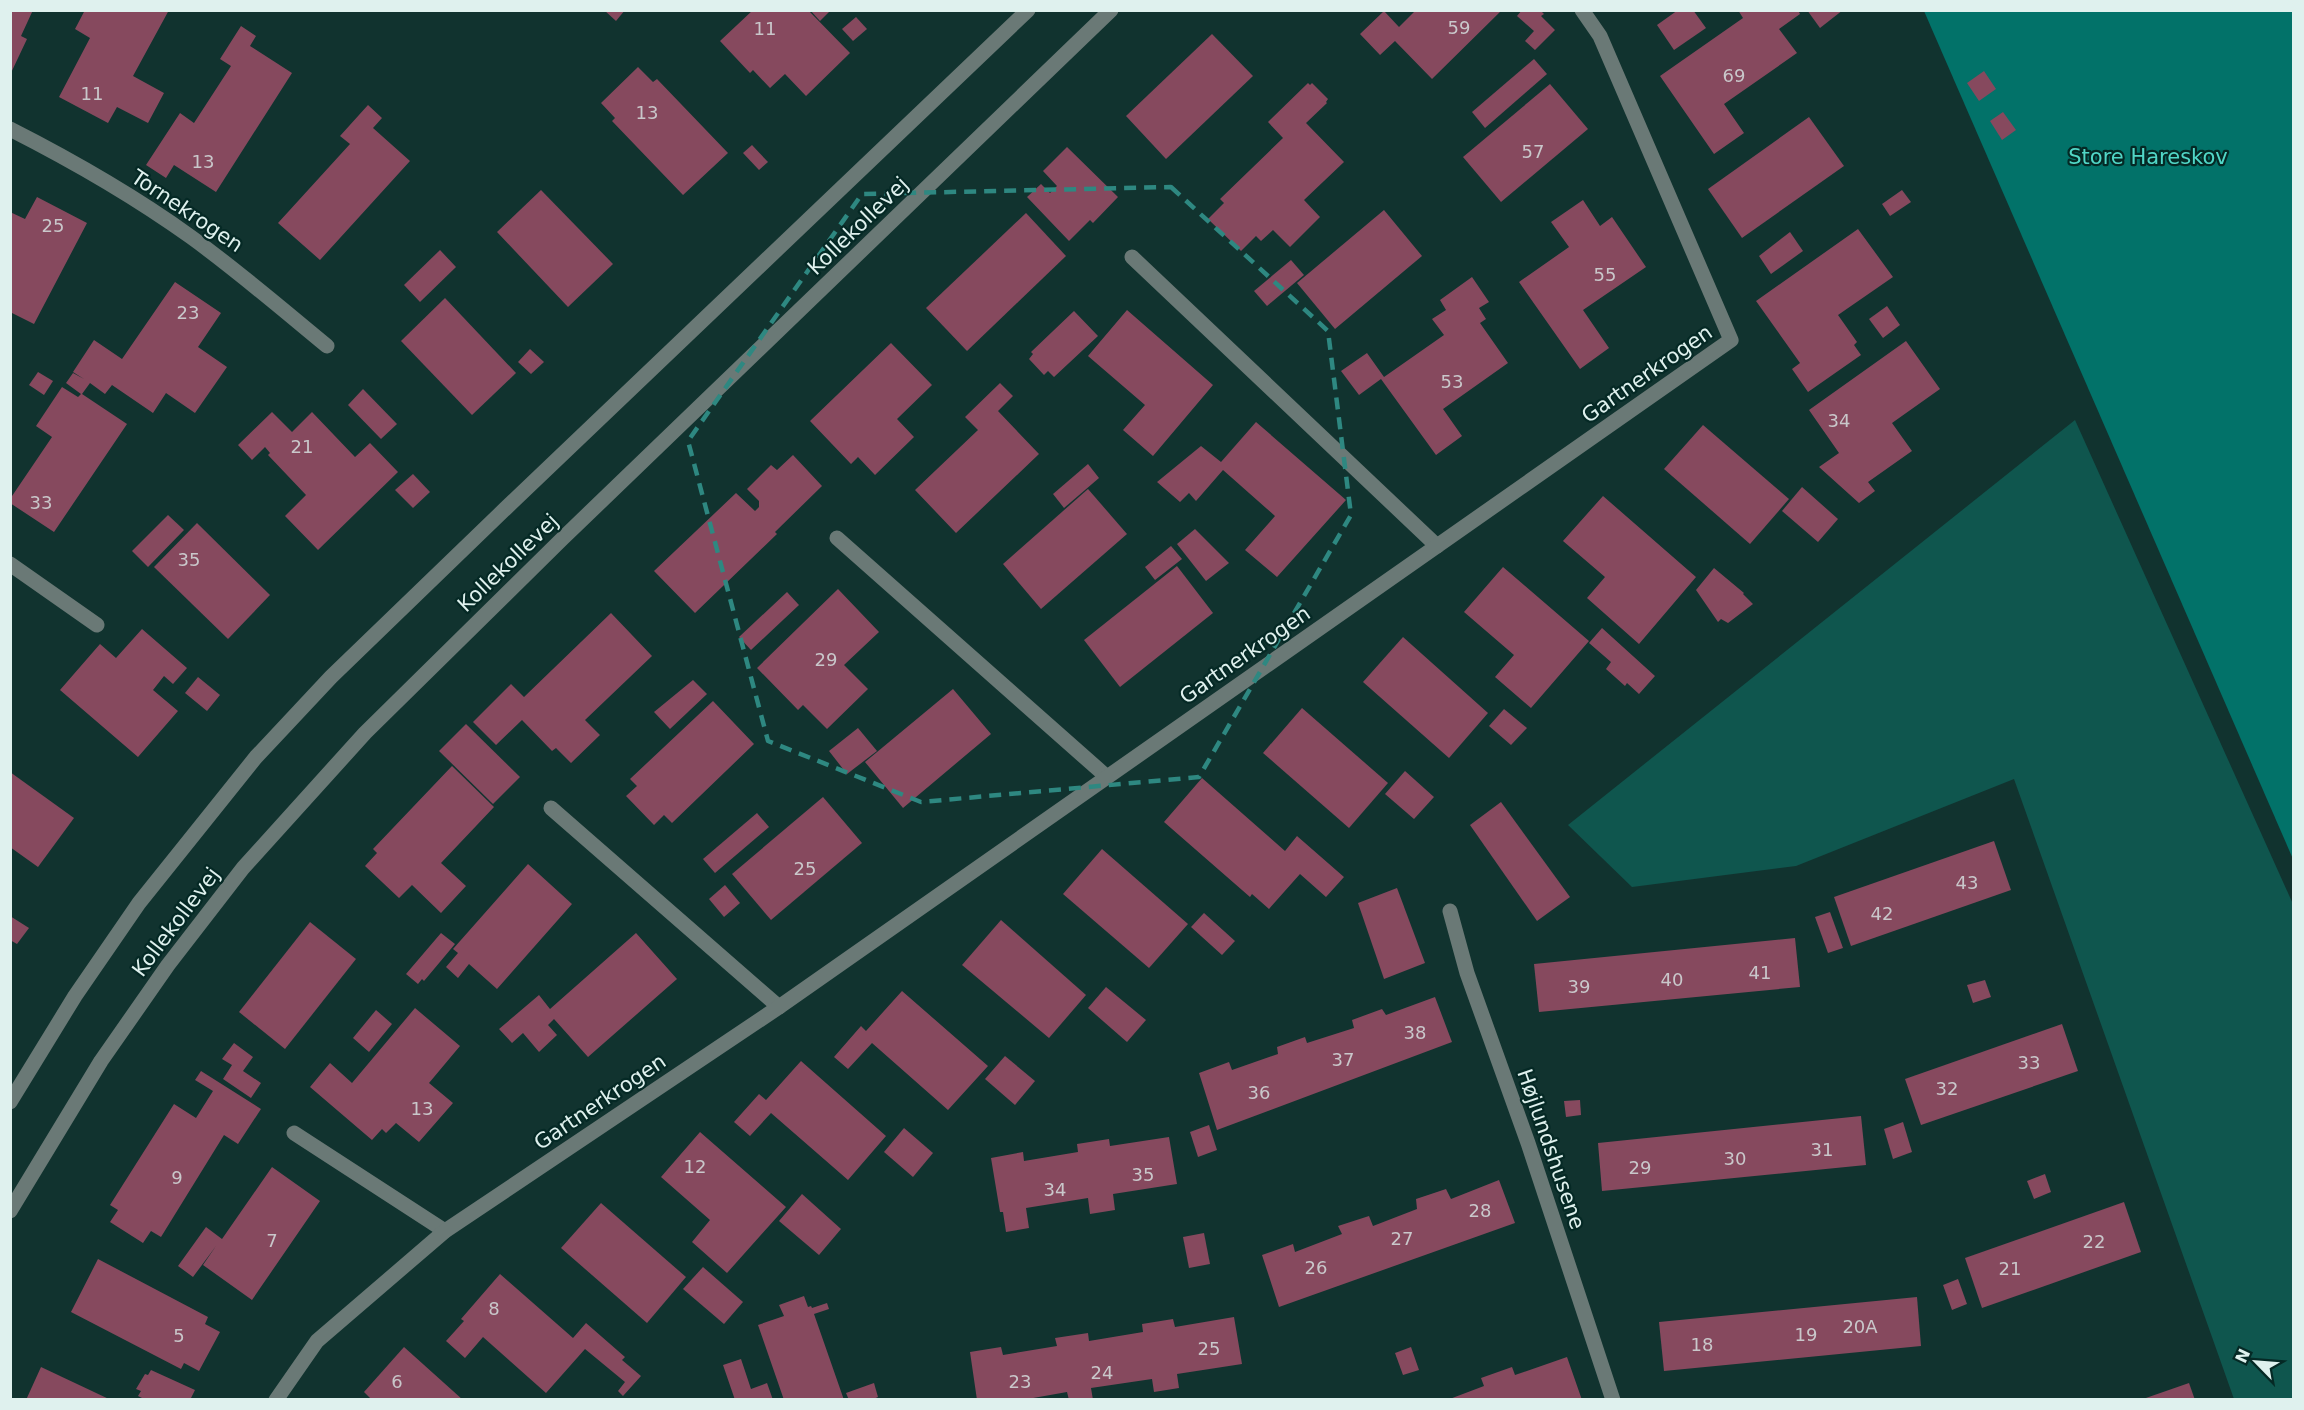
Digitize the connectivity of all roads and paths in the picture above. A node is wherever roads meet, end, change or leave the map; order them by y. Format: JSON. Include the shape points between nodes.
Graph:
{"nodes":[{"id":1,"x":1028,"y":10,"type":"edge"},
{"id":2,"x":1111,"y":10,"type":"edge"},
{"id":3,"x":1582,"y":10,"type":"edge"},
{"id":4,"x":10,"y":129,"type":"edge"},
{"id":5,"x":1132,"y":257,"type":"dead end"},
{"id":6,"x":327,"y":346,"type":"dead end"},
{"id":7,"x":837,"y":538,"type":"dead end"},
{"id":8,"x":1437,"y":546,"type":"junction"},
{"id":9,"x":10,"y":564,"type":"edge"},
{"id":10,"x":97,"y":625,"type":"dead end"},
{"id":11,"x":1107,"y":777,"type":"junction"},
{"id":12,"x":551,"y":808,"type":"dead end"},
{"id":13,"x":1450,"y":911,"type":"dead end"},
{"id":14,"x":779,"y":1007,"type":"junction"},
{"id":15,"x":10,"y":1102,"type":"edge"},
{"id":16,"x":294,"y":1133,"type":"dead end"},
{"id":17,"x":10,"y":1211,"type":"edge"},
{"id":18,"x":445,"y":1231,"type":"junction"},
{"id":19,"x":276,"y":1400,"type":"edge"},
{"id":20,"x":1613,"y":1400,"type":"edge"}],
"edges":[{"from":1,"to":15,"type":"street","name":"Kollekollevej","via":[[488,525],[331,677],[256,757],[139,903],[75,996]]},
{"from":2,"to":17,"type":"street","name":"Kollekollevej","via":[[365,733],[243,868],[168,965],[101,1061]]},
{"from":3,"to":8,"type":"street","name":"Gartnerkrogen","via":[[1600,36],[1731,340]]},
{"from":4,"to":6,"type":"street","name":"Tornekrogen","via":[[73,161],[190,236]]},
{"from":5,"to":8,"type":"street"},
{"from":7,"to":11,"type":"street"},
{"from":8,"to":11,"type":"street","name":"Gartnerkrogen"},
{"from":9,"to":10,"type":"street"},
{"from":11,"to":14,"type":"street","name":"Gartnerkrogen"},
{"from":12,"to":14,"type":"street"},
{"from":13,"to":20,"type":"street","name":"Højlundshusene","via":[[1467,973]]},
{"from":14,"to":18,"type":"street","name":"Gartnerkrogen"},
{"from":16,"to":18,"type":"street"},
{"from":18,"to":19,"type":"street","name":"Gartnerkrogen","via":[[317,1341]]}]}
